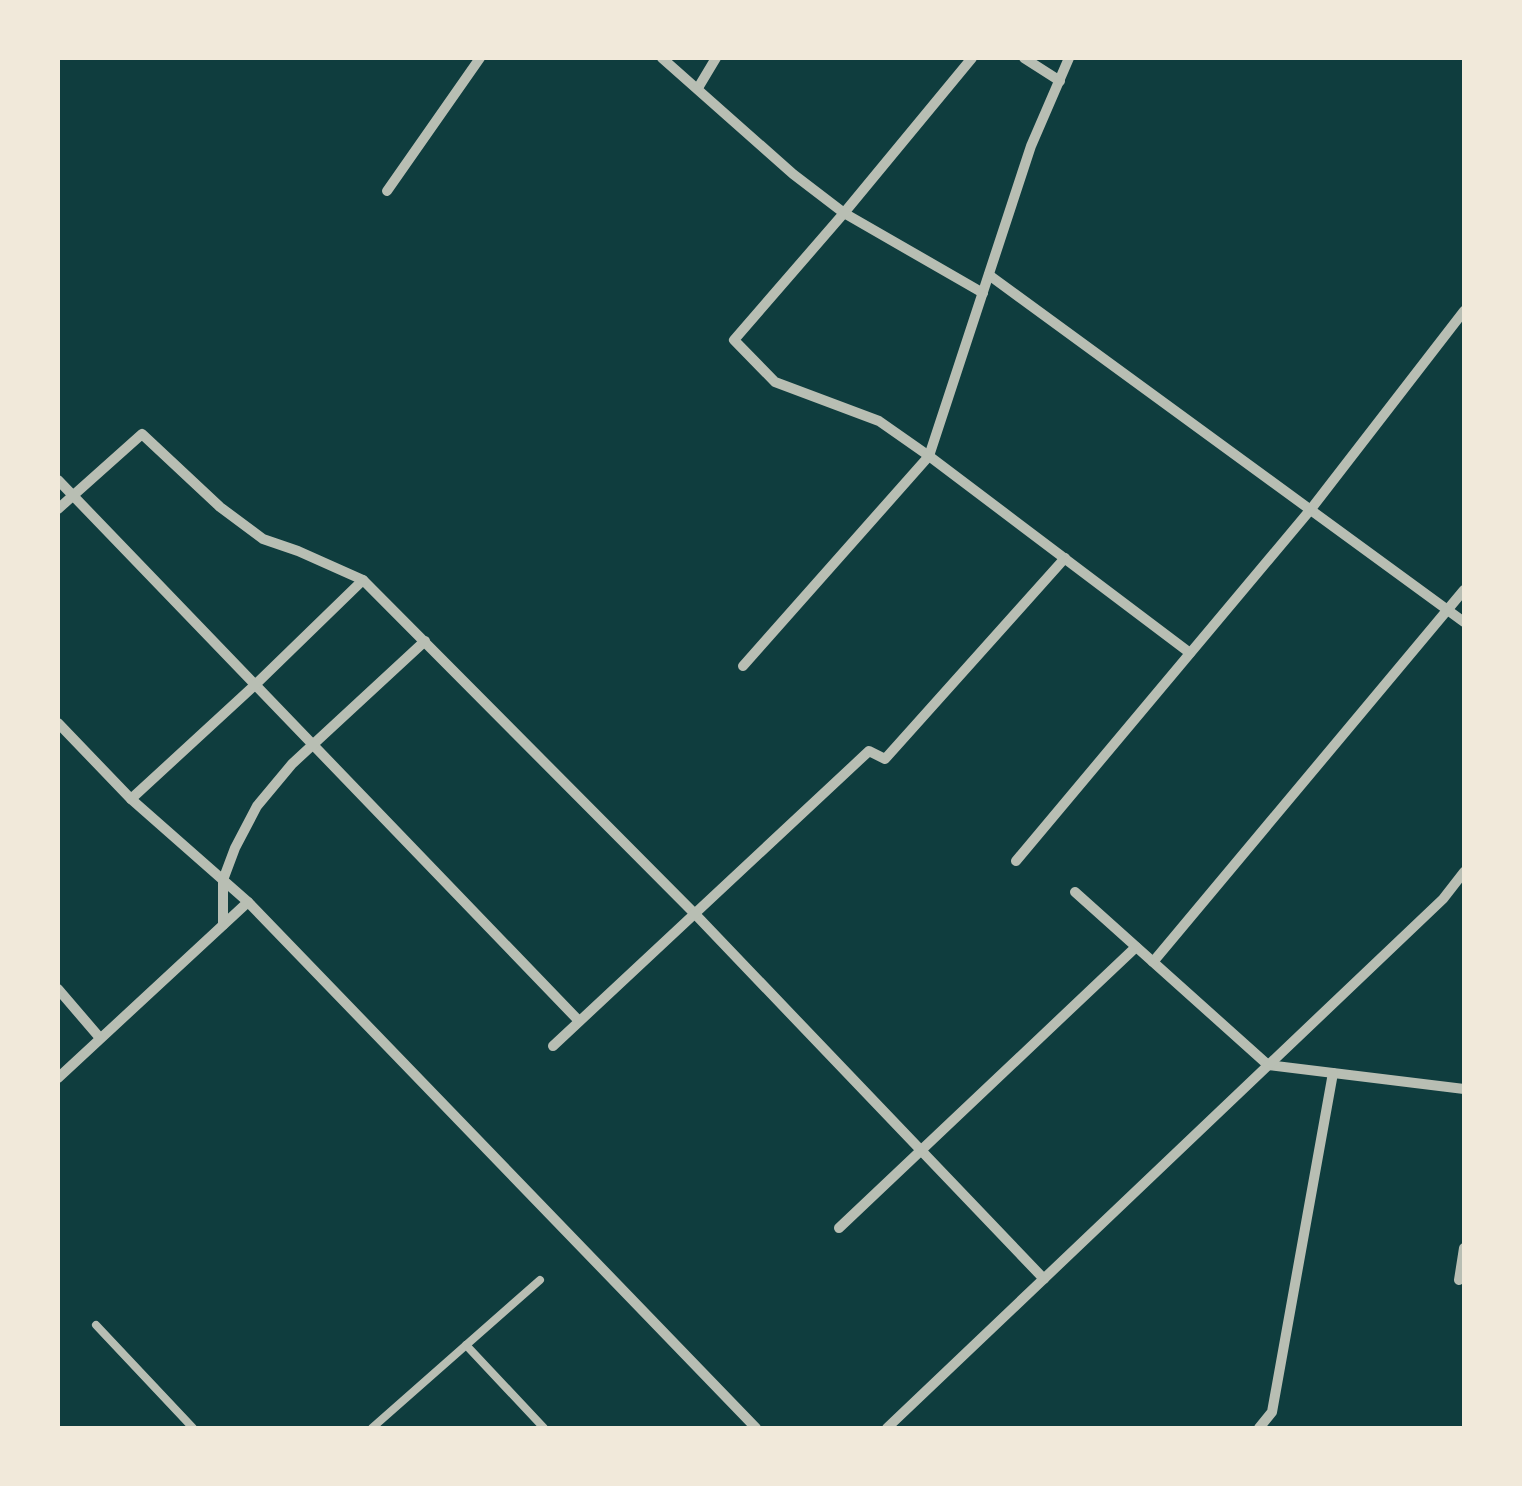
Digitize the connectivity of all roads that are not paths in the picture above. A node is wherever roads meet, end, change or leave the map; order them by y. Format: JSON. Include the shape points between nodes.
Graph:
{"nodes":[{"id":1,"x":480,"y":58,"type":"edge"},
{"id":2,"x":662,"y":58,"type":"edge"},
{"id":3,"x":716,"y":58,"type":"edge"},
{"id":4,"x":972,"y":58,"type":"edge"},
{"id":5,"x":1024,"y":58,"type":"edge"},
{"id":6,"x":1069,"y":58,"type":"edge"},
{"id":7,"x":1060,"y":81,"type":"junction"},
{"id":8,"x":698,"y":88,"type":"junction"},
{"id":9,"x":387,"y":191,"type":"dead end"},
{"id":10,"x":844,"y":213,"type":"junction"},
{"id":11,"x":989,"y":275,"type":"junction"},
{"id":12,"x":983,"y":293,"type":"junction"},
{"id":13,"x":1464,"y":311,"type":"edge"},
{"id":14,"x":928,"y":456,"type":"junction"},
{"id":15,"x":58,"y":480,"type":"edge"},
{"id":16,"x":72,"y":496,"type":"junction"},
{"id":17,"x":58,"y":509,"type":"edge"},
{"id":18,"x":1311,"y":510,"type":"junction"},
{"id":19,"x":1065,"y":558,"type":"junction"},
{"id":20,"x":363,"y":580,"type":"junction"},
{"id":21,"x":1464,"y":590,"type":"edge"},
{"id":22,"x":1449,"y":610,"type":"junction"},
{"id":23,"x":1464,"y":622,"type":"edge"},
{"id":24,"x":425,"y":641,"type":"junction"},
{"id":25,"x":1190,"y":654,"type":"junction"},
{"id":26,"x":743,"y":666,"type":"dead end"},
{"id":27,"x":255,"y":685,"type":"junction"},
{"id":28,"x":58,"y":723,"type":"edge"},
{"id":29,"x":313,"y":745,"type":"junction"},
{"id":30,"x":130,"y":799,"type":"junction"},
{"id":31,"x":1016,"y":860,"type":"dead end"},
{"id":32,"x":1464,"y":872,"type":"edge"},
{"id":33,"x":223,"y":880,"type":"junction"},
{"id":34,"x":1075,"y":892,"type":"dead end"},
{"id":35,"x":248,"y":902,"type":"junction"},
{"id":36,"x":695,"y":914,"type":"junction"},
{"id":37,"x":223,"y":925,"type":"junction"},
{"id":38,"x":1136,"y":947,"type":"junction"},
{"id":39,"x":1153,"y":962,"type":"junction"},
{"id":40,"x":58,"y":989,"type":"edge"},
{"id":41,"x":579,"y":1022,"type":"junction"},
{"id":42,"x":100,"y":1038,"type":"junction"},
{"id":43,"x":553,"y":1046,"type":"dead end"},
{"id":44,"x":1268,"y":1065,"type":"junction"},
{"id":45,"x":1333,"y":1074,"type":"junction"},
{"id":46,"x":58,"y":1078,"type":"edge"},
{"id":47,"x":1464,"y":1089,"type":"edge"},
{"id":48,"x":921,"y":1150,"type":"junction"},
{"id":49,"x":839,"y":1228,"type":"dead end"},
{"id":50,"x":1464,"y":1248,"type":"edge"},
{"id":51,"x":1044,"y":1279,"type":"junction"},
{"id":52,"x":540,"y":1280,"type":"dead end"},
{"id":53,"x":1459,"y":1280,"type":"dead end"},
{"id":54,"x":96,"y":1325,"type":"dead end"},
{"id":55,"x":466,"y":1346,"type":"junction"},
{"id":56,"x":892,"y":1427,"type":"edge"},
{"id":57,"x":192,"y":1428,"type":"edge"},
{"id":58,"x":372,"y":1428,"type":"edge"},
{"id":59,"x":544,"y":1428,"type":"edge"},
{"id":60,"x":756,"y":1428,"type":"edge"},
{"id":61,"x":1259,"y":1428,"type":"edge"}],
"edges":[{"from":1,"to":9,"type":"street"},
{"from":2,"to":8,"type":"street"},
{"from":3,"to":8,"type":"street"},
{"from":4,"to":10,"type":"street"},
{"from":5,"to":7,"type":"street"},
{"from":6,"to":7,"type":"street"},
{"from":7,"to":11,"type":"street"},
{"from":8,"to":10,"type":"street"},
{"from":10,"to":12,"type":"street"},
{"from":10,"to":14,"type":"street","via":[[734,340],[775,382],[879,421]]},
{"from":11,"to":12,"type":"street"},
{"from":11,"to":18,"type":"street"},
{"from":12,"to":14,"type":"street"},
{"from":13,"to":18,"type":"street"},
{"from":14,"to":19,"type":"street"},
{"from":14,"to":26,"type":"street"},
{"from":15,"to":16,"type":"street"},
{"from":16,"to":17,"type":"street"},
{"from":16,"to":20,"type":"street","via":[[142,434],[263,539]]},
{"from":16,"to":27,"type":"street"},
{"from":18,"to":22,"type":"street"},
{"from":18,"to":25,"type":"street"},
{"from":19,"to":25,"type":"street"},
{"from":19,"to":36,"type":"street","via":[[885,759],[869,751]]},
{"from":20,"to":24,"type":"street"},
{"from":20,"to":27,"type":"street"},
{"from":21,"to":22,"type":"street"},
{"from":22,"to":23,"type":"street"},
{"from":22,"to":39,"type":"street"},
{"from":24,"to":29,"type":"street"},
{"from":24,"to":36,"type":"street"},
{"from":25,"to":31,"type":"street"},
{"from":27,"to":29,"type":"street"},
{"from":27,"to":30,"type":"street"},
{"from":28,"to":30,"type":"street"},
{"from":29,"to":33,"type":"street","via":[[257,806]]},
{"from":29,"to":41,"type":"street"},
{"from":30,"to":33,"type":"street"},
{"from":32,"to":44,"type":"street","via":[[1444,899]]},
{"from":33,"to":35,"type":"street"},
{"from":33,"to":37,"type":"street"},
{"from":34,"to":38,"type":"street"},
{"from":35,"to":37,"type":"street"},
{"from":35,"to":60,"type":"street"},
{"from":36,"to":41,"type":"street"},
{"from":36,"to":48,"type":"street"},
{"from":37,"to":42,"type":"street"},
{"from":38,"to":39,"type":"street"},
{"from":38,"to":48,"type":"street"},
{"from":39,"to":44,"type":"street"},
{"from":40,"to":42,"type":"street"},
{"from":41,"to":43,"type":"street"},
{"from":42,"to":46,"type":"street"},
{"from":44,"to":45,"type":"street"},
{"from":44,"to":51,"type":"street"},
{"from":45,"to":47,"type":"street"},
{"from":45,"to":61,"type":"street","via":[[1272,1412]]},
{"from":48,"to":49,"type":"street"},
{"from":48,"to":51,"type":"street"},
{"from":50,"to":53,"type":"street"},
{"from":51,"to":56,"type":"street"},
{"from":52,"to":55,"type":"lane"},
{"from":54,"to":57,"type":"lane"},
{"from":55,"to":58,"type":"lane"},
{"from":55,"to":59,"type":"lane"}]}
